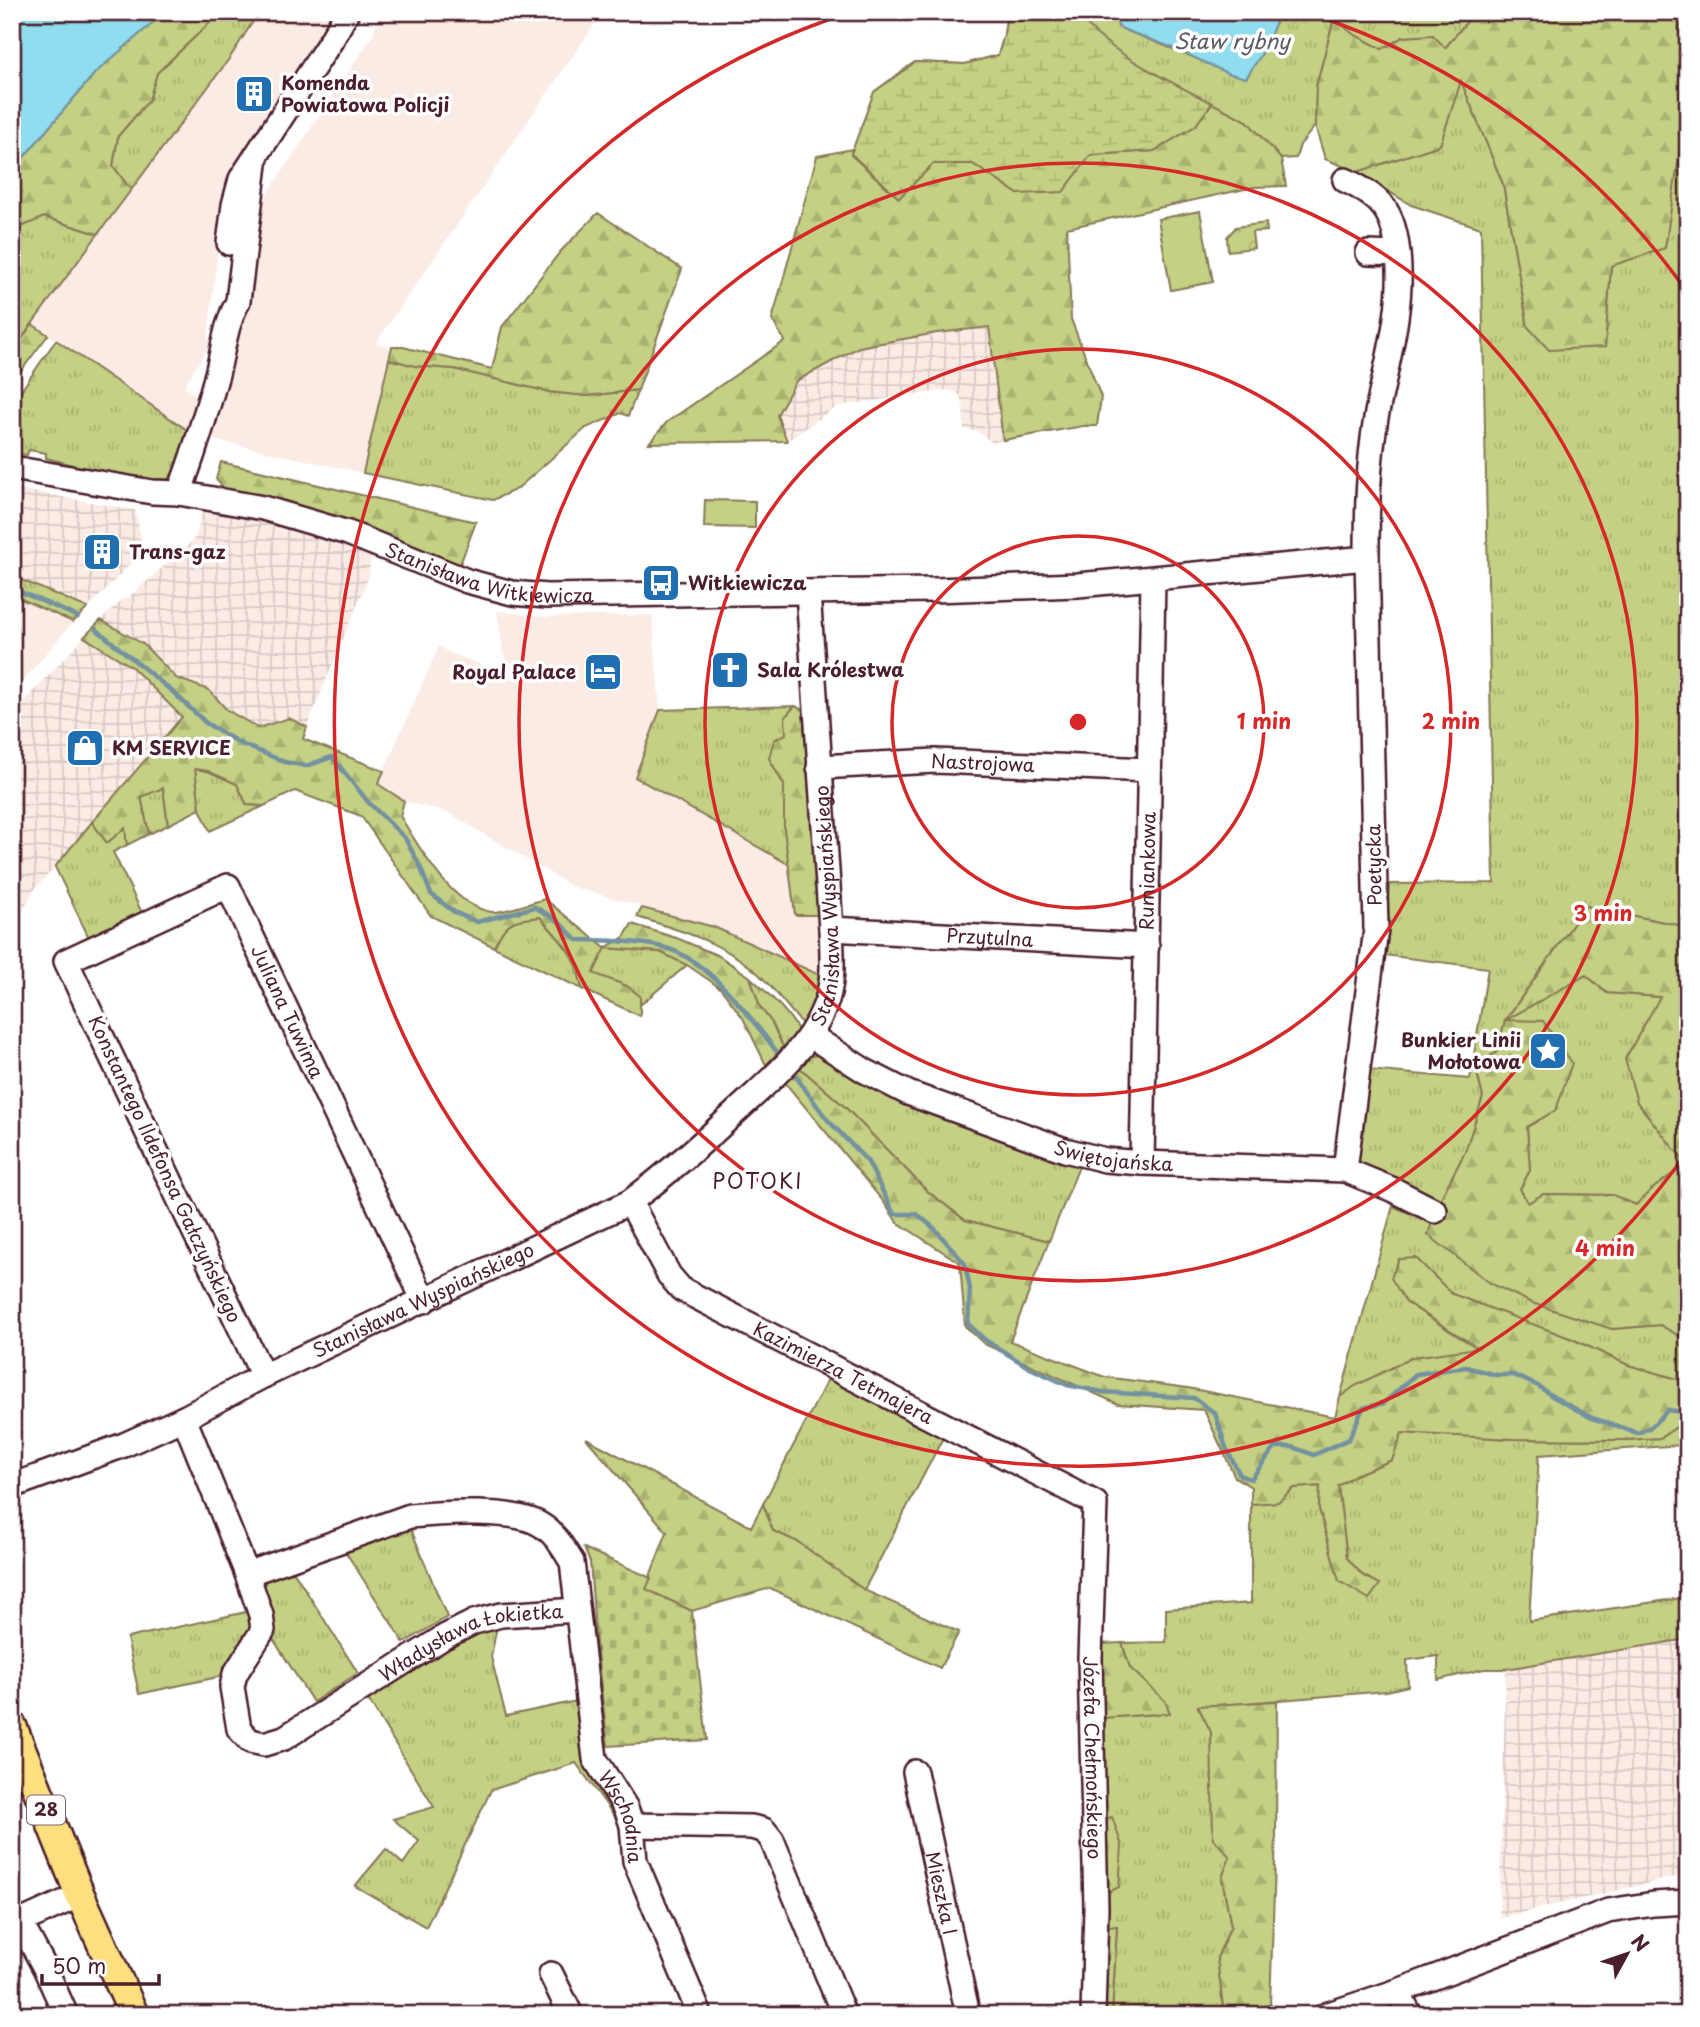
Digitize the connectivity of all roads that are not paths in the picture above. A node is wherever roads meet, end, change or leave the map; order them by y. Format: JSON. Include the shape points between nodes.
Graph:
{"nodes":[{"id":1,"x":347,"y":12,"type":"edge"},
{"id":2,"x":1345,"y":180,"type":"dead end"},
{"id":3,"x":1368,"y":253,"type":"dead end"},
{"id":4,"x":1398,"y":254,"type":"junction"},
{"id":5,"x":12,"y":468,"type":"edge"},
{"id":6,"x":179,"y":493,"type":"junction"},
{"id":7,"x":1367,"y":558,"type":"junction"},
{"id":8,"x":1153,"y":580,"type":"junction"},
{"id":9,"x":808,"y":592,"type":"junction"},
{"id":10,"x":819,"y":767,"type":"junction"},
{"id":11,"x":1149,"y":770,"type":"junction"},
{"id":12,"x":831,"y":929,"type":"junction"},
{"id":13,"x":1147,"y":946,"type":"junction"},
{"id":14,"x":66,"y":961,"type":"joint"},
{"id":15,"x":811,"y":1036,"type":"junction"},
{"id":16,"x":1142,"y":1163,"type":"junction"},
{"id":17,"x":1345,"y":1170,"type":"junction"},
{"id":18,"x":630,"y":1202,"type":"junction"},
{"id":19,"x":1435,"y":1211,"type":"dead end"},
{"id":20,"x":424,"y":1301,"type":"junction"},
{"id":21,"x":263,"y":1376,"type":"junction"},
{"id":22,"x":184,"y":1418,"type":"junction"},
{"id":23,"x":12,"y":1486,"type":"edge"},
{"id":24,"x":1095,"y":1503,"type":"joint"},
{"id":25,"x":247,"y":1574,"type":"junction"},
{"id":26,"x":577,"y":1610,"type":"junction"},
{"id":27,"x":12,"y":1726,"type":"edge"},
{"id":28,"x":915,"y":1772,"type":"dead end"},
{"id":29,"x":632,"y":1825,"type":"junction"},
{"id":30,"x":80,"y":1895,"type":"junction"},
{"id":31,"x":1688,"y":1902,"type":"edge"},
{"id":32,"x":551,"y":1974,"type":"dead end"},
{"id":33,"x":1398,"y":1991,"type":"junction"},
{"id":34,"x":66,"y":2015,"type":"edge"},
{"id":35,"x":134,"y":2015,"type":"edge"},
{"id":36,"x":571,"y":2015,"type":"edge"},
{"id":37,"x":700,"y":2015,"type":"edge"},
{"id":38,"x":844,"y":2015,"type":"edge"},
{"id":39,"x":968,"y":2015,"type":"edge"},
{"id":40,"x":1093,"y":2015,"type":"edge"},
{"id":41,"x":1326,"y":2015,"type":"edge"},
{"id":42,"x":1410,"y":2015,"type":"edge"}],
"edges":[{"from":1,"to":6,"type":"street","via":[[256,156],[238,301],[227,322],[218,371]]},
{"from":2,"to":4,"type":"street","via":[[1387,209]]},
{"from":3,"to":4,"type":"street"},
{"from":4,"to":7,"type":"street","via":[[1399,303],[1369,464]]},
{"from":5,"to":6,"type":"street","name":"Stanisława Witkiewicza"},
{"from":6,"to":9,"type":"street","name":"Stanisława Witkiewicza","via":[[308,520],[467,581],[512,593],[578,597]]},
{"from":7,"to":8,"type":"street"},
{"from":7,"to":17,"type":"street","name":"Poetycka","via":[[1376,929]]},
{"from":8,"to":9,"type":"street"},
{"from":8,"to":11,"type":"street","name":"Rumiankowa"},
{"from":9,"to":10,"type":"street","name":"Stanisława Wyspiańskiego"},
{"from":10,"to":11,"type":"street","name":"Nastrojowa","via":[[934,761]]},
{"from":10,"to":12,"type":"street","name":"Stanisława Wyspiańskiego"},
{"from":11,"to":13,"type":"street","name":"Rumiankowa"},
{"from":12,"to":13,"type":"street","name":"Przytulna"},
{"from":12,"to":15,"type":"street","name":"Stanisława Wyspiańskiego","via":[[832,976]]},
{"from":13,"to":16,"type":"street","name":"Rumiankowa"},
{"from":14,"to":20,"type":"street","name":"Juliana Tuwima","via":[[228,886]]},
{"from":14,"to":21,"type":"street","name":"Konstantego Ildefonsa Gałczyńskiego"},
{"from":15,"to":16,"type":"street","name":"Świętojańska","via":[[908,1093],[1065,1150]]},
{"from":15,"to":18,"type":"street","name":"Stanisława Wyspiańskiego","via":[[676,1167]]},
{"from":16,"to":17,"type":"street","name":"Świętojańska"},
{"from":17,"to":19,"type":"street","name":"Świętojańska"},
{"from":18,"to":20,"type":"street","name":"Stanisława Wyspiańskiego"},
{"from":18,"to":24,"type":"street","name":"Kazimierza Tetmajera","via":[[681,1289]]},
{"from":20,"to":21,"type":"street","name":"Stanisława Wyspiańskiego"},
{"from":21,"to":22,"type":"street","name":"Stanisława Wyspiańskiego"},
{"from":22,"to":23,"type":"street","name":"Stanisława Wyspiańskiego"},
{"from":22,"to":25,"type":"street","name":"Władysława Łokietka"},
{"from":24,"to":40,"type":"street","name":"Józefa Chełmońskiego","via":[[1090,1659],[1096,1908]]},
{"from":25,"to":26,"type":"street","name":"Władysława Łokietka","via":[[410,1516],[518,1517],[539,1523],[567,1554],[572,1562]]},
{"from":25,"to":26,"type":"street","name":"Władysława Łokietka","via":[[262,1630],[232,1687],[239,1729],[250,1741],[264,1744],[284,1738],[474,1622],[501,1615]]},
{"from":26,"to":29,"type":"street","name":"Wschodnia","via":[[595,1759]]},
{"from":27,"to":30,"type":"main road","number":"28"},
{"from":28,"to":39,"type":"street","name":"Mieszka I"},
{"from":29,"to":37,"type":"street","name":"Wschodnia","via":[[635,1861]]},
{"from":29,"to":38,"type":"street","via":[[764,1830]]},
{"from":30,"to":34,"type":"street","via":[[20,1922]]},
{"from":30,"to":35,"type":"main road","number":"28"},
{"from":31,"to":33,"type":"street","via":[[1608,1911]]},
{"from":32,"to":36,"type":"street"},
{"from":33,"to":41,"type":"street"},
{"from":33,"to":42,"type":"street"}]}
